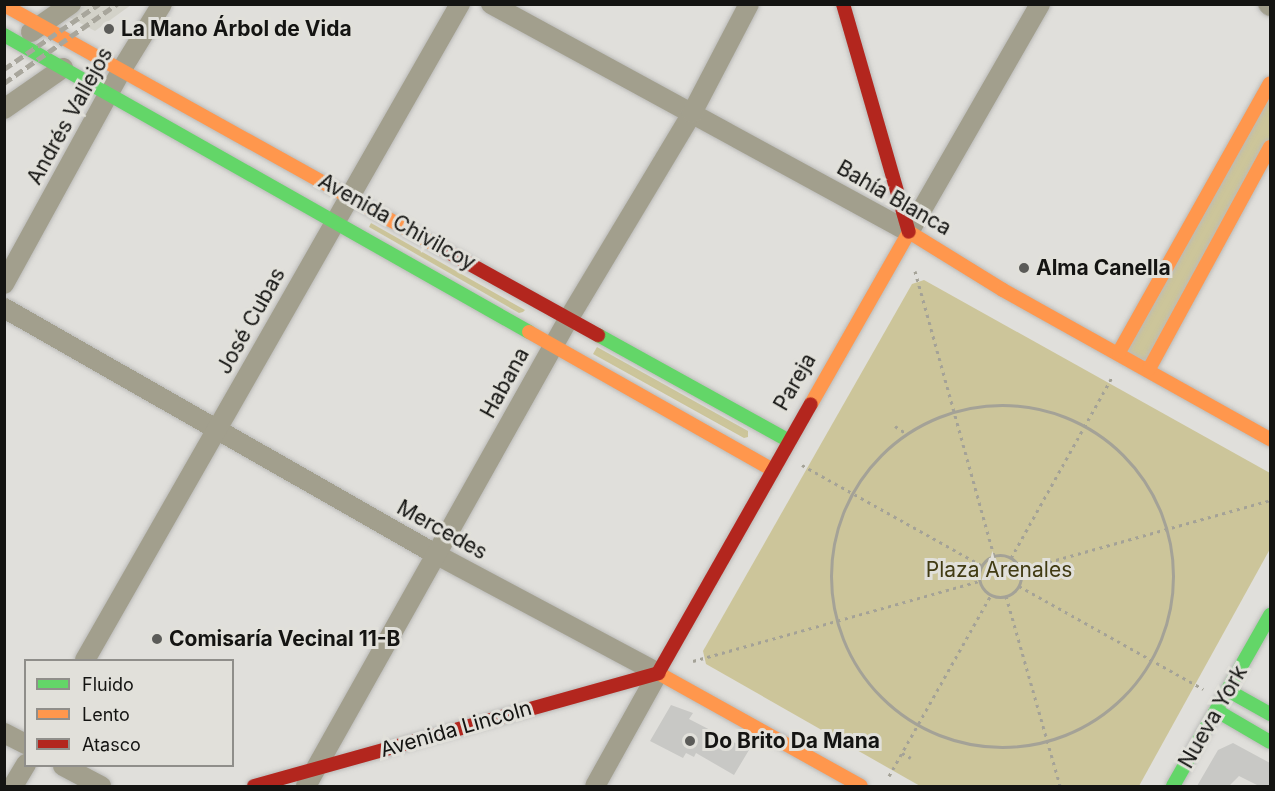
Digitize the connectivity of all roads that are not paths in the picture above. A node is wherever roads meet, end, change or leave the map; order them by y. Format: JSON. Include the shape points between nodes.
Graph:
{"nodes":[{"id":1,"x":71,"y":4,"type":"edge"},
{"id":2,"x":162,"y":4,"type":"edge"},
{"id":3,"x":460,"y":4,"type":"edge"},
{"id":4,"x":491,"y":4,"type":"edge"},
{"id":5,"x":749,"y":4,"type":"edge"},
{"id":6,"x":843,"y":4,"type":"edge"},
{"id":7,"x":1040,"y":4,"type":"edge"},
{"id":8,"x":4,"y":5,"type":"edge"},
{"id":9,"x":42,"y":25,"type":"junction"},
{"id":10,"x":9,"y":43,"type":"edge"},
{"id":11,"x":63,"y":68,"type":"junction"},
{"id":12,"x":122,"y":69,"type":"junction"},
{"id":13,"x":1270,"y":83,"type":"edge"},
{"id":14,"x":109,"y":95,"type":"junction"},
{"id":15,"x":4,"y":109,"type":"edge"},
{"id":16,"x":692,"y":113,"type":"junction"},
{"id":17,"x":1270,"y":147,"type":"edge"},
{"id":18,"x":350,"y":196,"type":"junction"},
{"id":19,"x":334,"y":222,"type":"junction"},
{"id":20,"x":909,"y":232,"type":"junction"},
{"id":21,"x":4,"y":284,"type":"edge"},
{"id":22,"x":4,"y":308,"type":"edge"},
{"id":23,"x":569,"y":318,"type":"junction"},
{"id":24,"x":552,"y":348,"type":"junction"},
{"id":25,"x":1119,"y":352,"type":"junction"},
{"id":26,"x":1149,"y":369,"type":"junction"},
{"id":27,"x":217,"y":432,"type":"junction"},
{"id":28,"x":1270,"y":439,"type":"edge"},
{"id":29,"x":789,"y":441,"type":"junction"},
{"id":30,"x":773,"y":470,"type":"junction"},
{"id":31,"x":437,"y":555,"type":"junction"},
{"id":32,"x":1270,"y":615,"type":"edge"},
{"id":33,"x":86,"y":659,"type":"edge"},
{"id":34,"x":658,"y":673,"type":"junction"},
{"id":35,"x":1228,"y":691,"type":"junction"},
{"id":36,"x":1217,"y":711,"type":"junction"},
{"id":37,"x":1270,"y":714,"type":"edge"},
{"id":38,"x":4,"y":733,"type":"edge"},
{"id":39,"x":1270,"y":742,"type":"edge"},
{"id":40,"x":24,"y":743,"type":"edge"},
{"id":41,"x":24,"y":767,"type":"edge"},
{"id":42,"x":67,"y":767,"type":"edge"},
{"id":43,"x":316,"y":768,"type":"junction"},
{"id":44,"x":13,"y":786,"type":"edge"},
{"id":45,"x":101,"y":786,"type":"edge"},
{"id":46,"x":254,"y":786,"type":"edge"},
{"id":47,"x":306,"y":786,"type":"edge"},
{"id":48,"x":596,"y":786,"type":"edge"},
{"id":49,"x":861,"y":786,"type":"edge"},
{"id":50,"x":1173,"y":786,"type":"edge"}],
"edges":[{"from":1,"to":9,"type":"street"},
{"from":2,"to":12,"type":"street","name":"Andrés Vallejos"},
{"from":3,"to":18,"type":"street","name":"José Cubas"},
{"from":4,"to":16,"type":"street","name":"Bahía Blanca"},
{"from":5,"to":16,"type":"street","name":"Habana"},
{"from":6,"to":20,"type":"street"},
{"from":7,"to":20,"type":"street","name":"Pareja"},
{"from":8,"to":9,"type":"street","name":"Avenida Chivilcoy"},
{"from":9,"to":10,"type":"street"},
{"from":9,"to":12,"type":"street","name":"Avenida Chivilcoy"},
{"from":10,"to":11,"type":"street","name":"Avenida Chivilcoy"},
{"from":11,"to":14,"type":"street","name":"Avenida Chivilcoy"},
{"from":11,"to":15,"type":"street"},
{"from":12,"to":14,"type":"street","name":"Andrés Vallejos"},
{"from":12,"to":18,"type":"street","name":"Avenida Chivilcoy"},
{"from":13,"to":25,"type":"street"},
{"from":14,"to":19,"type":"street","name":"Avenida Chivilcoy"},
{"from":14,"to":21,"type":"street","name":"Andrés Vallejos"},
{"from":16,"to":20,"type":"street","name":"Bahía Blanca"},
{"from":16,"to":23,"type":"street","name":"Habana"},
{"from":17,"to":26,"type":"street"},
{"from":18,"to":19,"type":"street","name":"José Cubas"},
{"from":18,"to":23,"type":"street","name":"Avenida Chivilcoy"},
{"from":19,"to":24,"type":"street","name":"Avenida Chivilcoy"},
{"from":19,"to":27,"type":"street","name":"José Cubas"},
{"from":20,"to":25,"type":"street","name":"Bahía Blanca"},
{"from":20,"to":29,"type":"street","name":"Pareja"},
{"from":22,"to":27,"type":"street","name":"Mercedes"},
{"from":23,"to":24,"type":"street","name":"Habana"},
{"from":23,"to":29,"type":"street","name":"Avenida Chivilcoy"},
{"from":24,"to":30,"type":"street","name":"Avenida Chivilcoy"},
{"from":24,"to":31,"type":"street","name":"Habana"},
{"from":25,"to":26,"type":"street","name":"Bahía Blanca"},
{"from":26,"to":28,"type":"street","name":"Bahía Blanca"},
{"from":27,"to":31,"type":"street","name":"Mercedes"},
{"from":27,"to":33,"type":"street","name":"José Cubas"},
{"from":29,"to":30,"type":"street","name":"Pareja"},
{"from":30,"to":34,"type":"street","name":"Pareja"},
{"from":31,"to":34,"type":"street","name":"Mercedes"},
{"from":31,"to":43,"type":"street","name":"Habana"},
{"from":32,"to":35,"type":"street","name":"Nueva York"},
{"from":34,"to":43,"type":"street","name":"Avenida Lincoln"},
{"from":34,"to":48,"type":"street","name":"Pareja"},
{"from":34,"to":49,"type":"street","name":"Mercedes"},
{"from":35,"to":36,"type":"street","name":"Nueva York"},
{"from":35,"to":37,"type":"street"},
{"from":36,"to":39,"type":"street"},
{"from":36,"to":50,"type":"street","name":"Nueva York"},
{"from":38,"to":40,"type":"street"},
{"from":41,"to":44,"type":"street"},
{"from":42,"to":45,"type":"street"},
{"from":43,"to":46,"type":"street","name":"Avenida Lincoln"},
{"from":43,"to":47,"type":"street","name":"Habana"}]}
